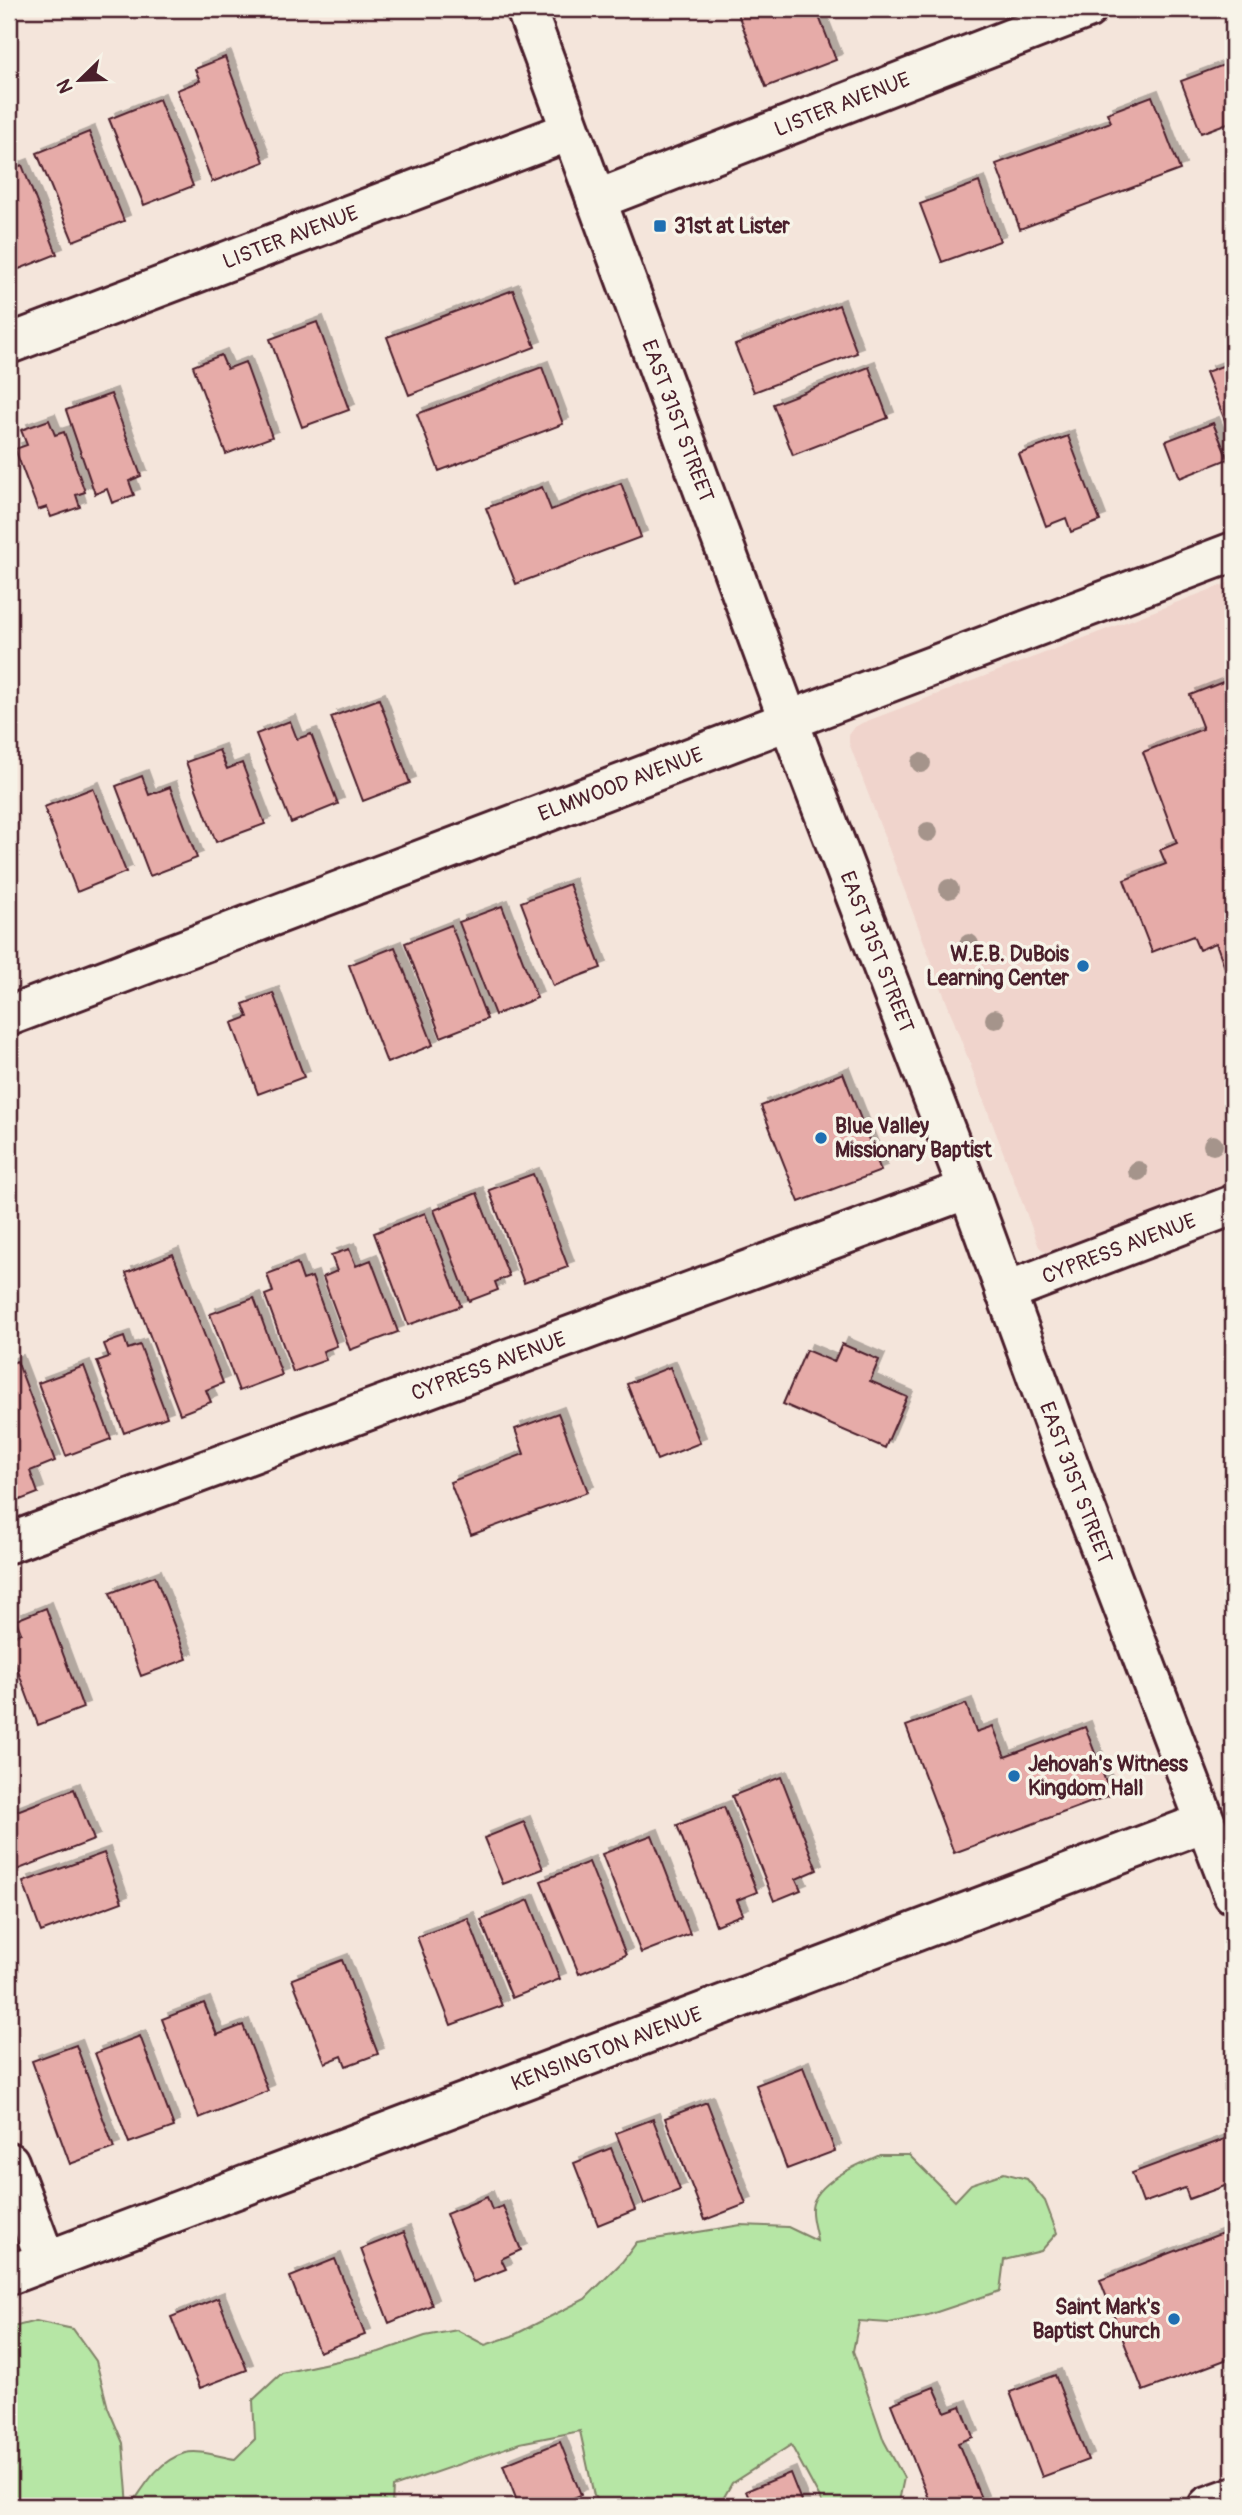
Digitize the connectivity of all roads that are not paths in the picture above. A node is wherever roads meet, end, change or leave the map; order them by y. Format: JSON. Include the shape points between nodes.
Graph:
{"nodes":[{"id":1,"x":526,"y":9,"type":"edge"},
{"id":2,"x":1087,"y":9,"type":"edge"},
{"id":3,"x":570,"y":131,"type":"junction"},
{"id":4,"x":596,"y":200,"type":"junction"},
{"id":5,"x":9,"y":344,"type":"edge"},
{"id":6,"x":1233,"y":552,"type":"edge"},
{"id":7,"x":789,"y":722,"type":"junction"},
{"id":8,"x":9,"y":1016,"type":"edge"},
{"id":9,"x":968,"y":1189,"type":"junction"},
{"id":10,"x":1233,"y":1205,"type":"edge"},
{"id":11,"x":1006,"y":1292,"type":"junction"},
{"id":12,"x":9,"y":1543,"type":"edge"},
{"id":13,"x":1205,"y":1822,"type":"junction"},
{"id":14,"x":1229,"y":1873,"type":"edge"},
{"id":15,"x":9,"y":2162,"type":"edge"},
{"id":16,"x":46,"y":2261,"type":"junction"},
{"id":17,"x":9,"y":2275,"type":"edge"},
{"id":18,"x":1233,"y":2497,"type":"edge"},
{"id":19,"x":1208,"y":2506,"type":"edge"}],
"edges":[{"from":1,"to":3,"type":"street","name":"EAST 31ST STREET"},
{"from":2,"to":4,"type":"street","name":"LISTER AVENUE"},
{"from":3,"to":4,"type":"street","name":"EAST 31ST STREET"},
{"from":3,"to":5,"type":"street","name":"LISTER AVENUE"},
{"from":4,"to":7,"type":"street","name":"EAST 31ST STREET"},
{"from":6,"to":7,"type":"street","name":"ELMWOOD AVENUE"},
{"from":7,"to":8,"type":"street","name":"ELMWOOD AVENUE"},
{"from":7,"to":9,"type":"street","name":"EAST 31ST STREET"},
{"from":9,"to":11,"type":"street","name":"EAST 31ST STREET"},
{"from":9,"to":12,"type":"street","name":"CYPRESS AVENUE"},
{"from":10,"to":11,"type":"street","name":"CYPRESS AVENUE"},
{"from":11,"to":13,"type":"street","name":"EAST 31ST STREET"},
{"from":13,"to":14,"type":"street","name":"EAST 31ST STREET"},
{"from":13,"to":16,"type":"street","name":"KENSINGTON AVENUE"},
{"from":15,"to":16,"type":"street"},
{"from":16,"to":17,"type":"street","name":"KENSINGTON AVENUE"},
{"from":18,"to":19,"type":"street"}]}
